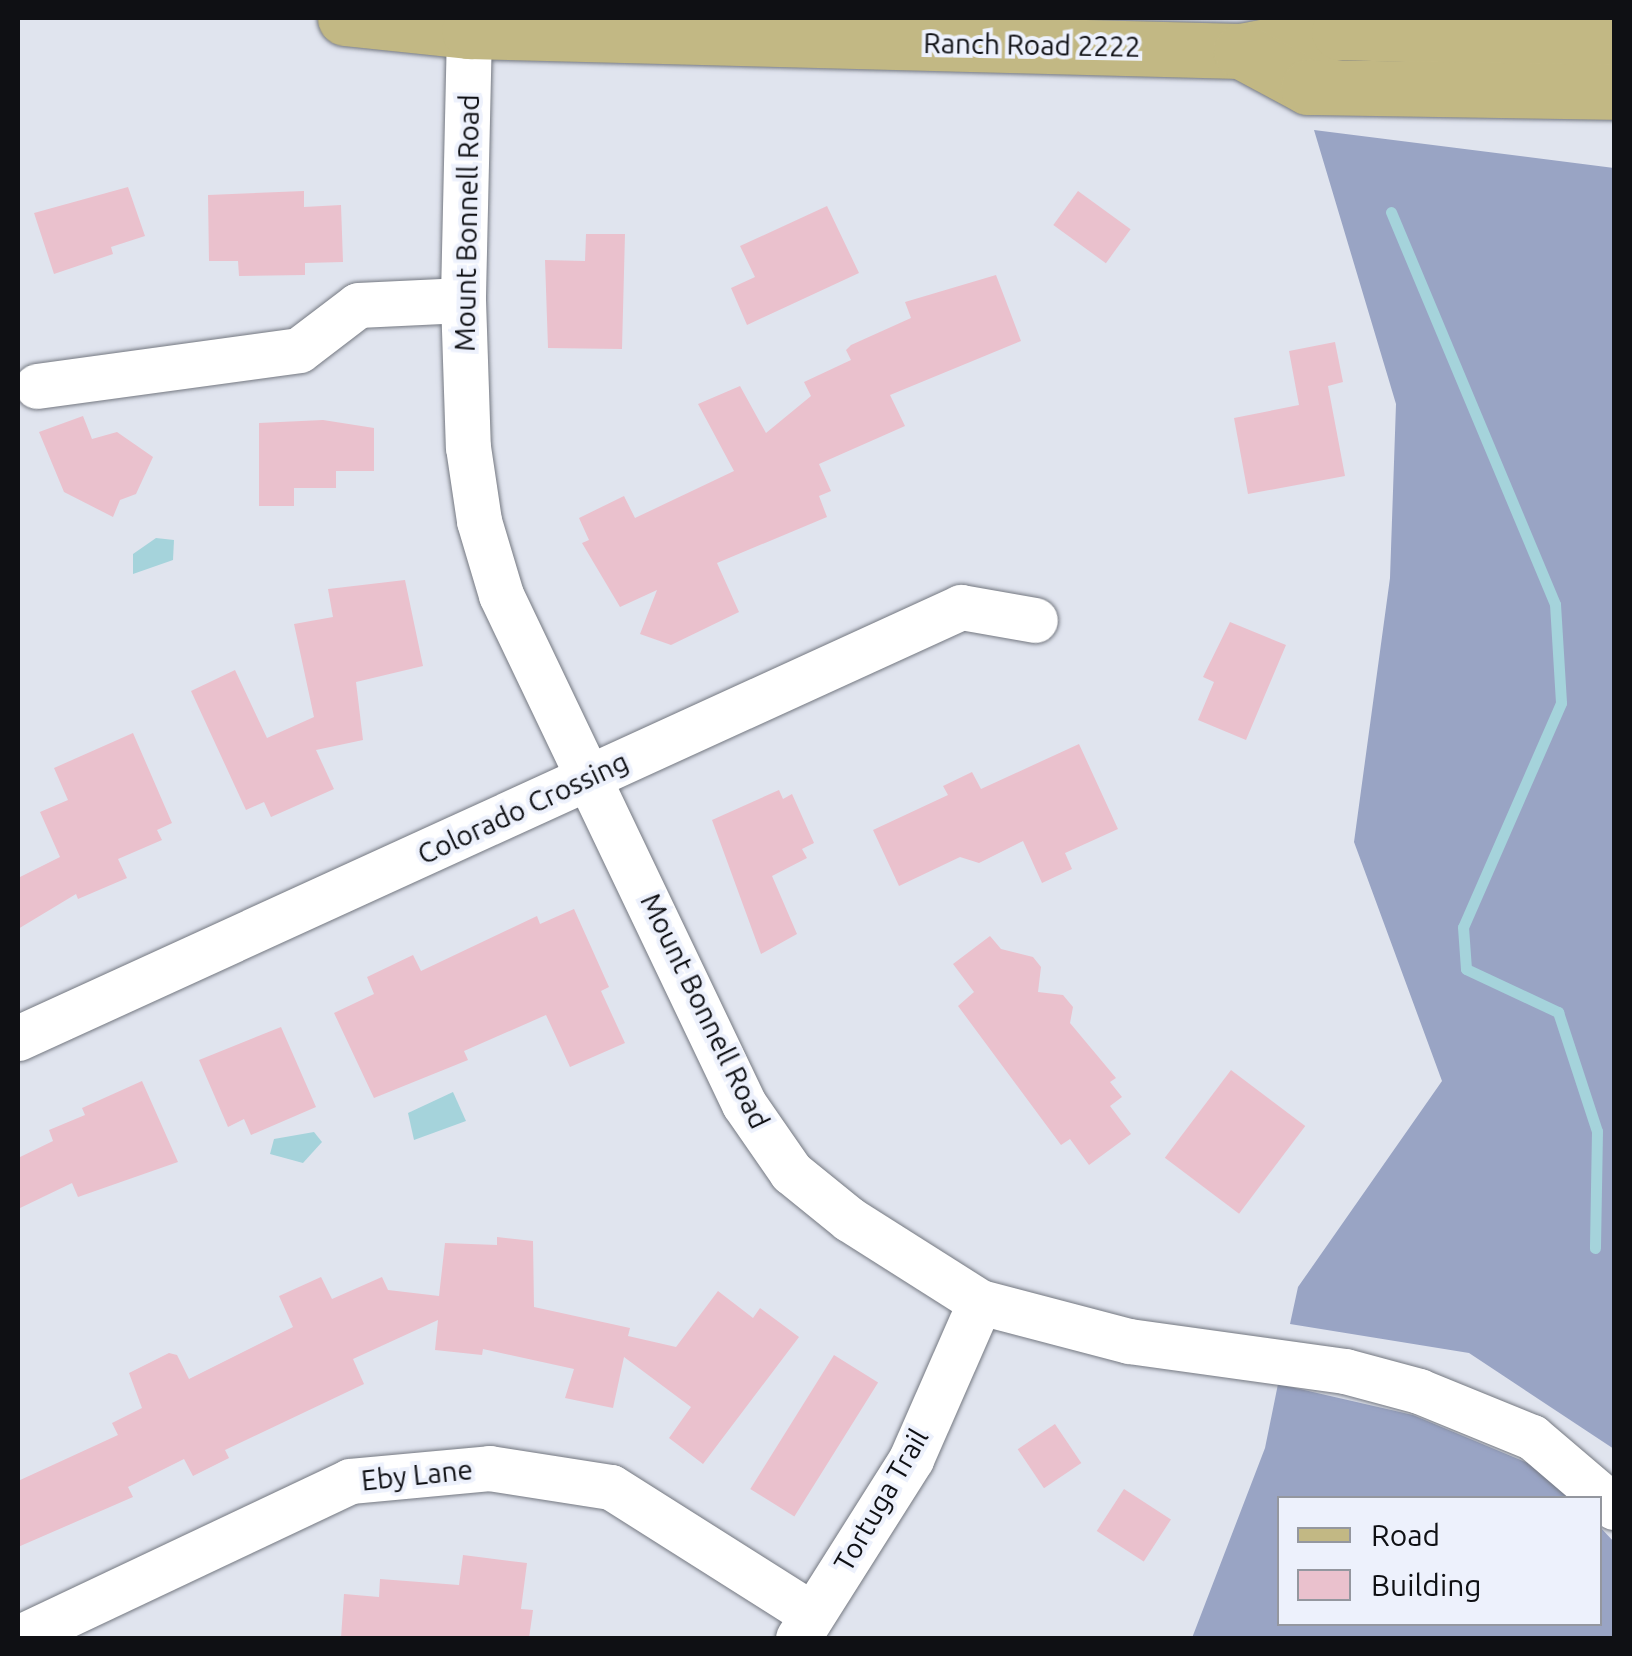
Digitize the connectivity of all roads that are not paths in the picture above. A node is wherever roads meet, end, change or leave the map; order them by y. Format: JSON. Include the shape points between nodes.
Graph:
{"nodes":[{"id":1,"x":345,"y":18,"type":"edge"},
{"id":2,"x":1599,"y":18,"type":"edge"},
{"id":3,"x":1506,"y":28,"type":"edge"},
{"id":4,"x":469,"y":31,"type":"junction"},
{"id":5,"x":1614,"y":31,"type":"edge"},
{"id":6,"x":1242,"y":34,"type":"edge"},
{"id":7,"x":1614,"y":40,"type":"edge"},
{"id":8,"x":1614,"y":92,"type":"edge"},
{"id":9,"x":463,"y":300,"type":"junction"},
{"id":10,"x":37,"y":386,"type":"dead end"},
{"id":11,"x":1034,"y":620,"type":"dead end"},
{"id":12,"x":592,"y":776,"type":"junction"},
{"id":13,"x":18,"y":1038,"type":"edge"},
{"id":14,"x":980,"y":1302,"type":"junction"},
{"id":15,"x":1601,"y":1496,"type":"edge"},
{"id":16,"x":805,"y":1626,"type":"edge"},
{"id":17,"x":18,"y":1638,"type":"edge"}],
"edges":[{"from":1,"to":4,"type":"main road","name":"Ranch Road 2222"},
{"from":2,"to":5,"type":"street"},
{"from":3,"to":6,"type":"main road","name":"Ranch Road 2222"},
{"from":3,"to":7,"type":"main road","name":"Ranch Road 2222"},
{"from":4,"to":6,"type":"main road","name":"Ranch Road 2222"},
{"from":4,"to":9,"type":"street","name":"Mount Bonnell Road"},
{"from":6,"to":8,"type":"main road","name":"Ranch Road 2222","via":[[1308,88]]},
{"from":9,"to":10,"type":"street","via":[[358,305],[299,350]]},
{"from":9,"to":12,"type":"street","name":"Mount Bonnell Road","via":[[468,447],[479,521],[500,596]]},
{"from":11,"to":12,"type":"street","name":"Colorado Crossing","via":[[961,607]]},
{"from":12,"to":13,"type":"street","name":"Colorado Crossing"},
{"from":12,"to":14,"type":"street","name":"Mount Bonnell Road","via":[[744,1104],[791,1172],[849,1219]]},
{"from":14,"to":15,"type":"street","name":"Mount Bonnell Road","via":[[1129,1341],[1344,1370],[1419,1392],[1532,1438]]},
{"from":14,"to":16,"type":"street","name":"Tortuga Trail","via":[[910,1459]]},
{"from":16,"to":17,"type":"street","name":"Eby Lane","via":[[611,1486],[489,1468],[350,1481]]}]}
